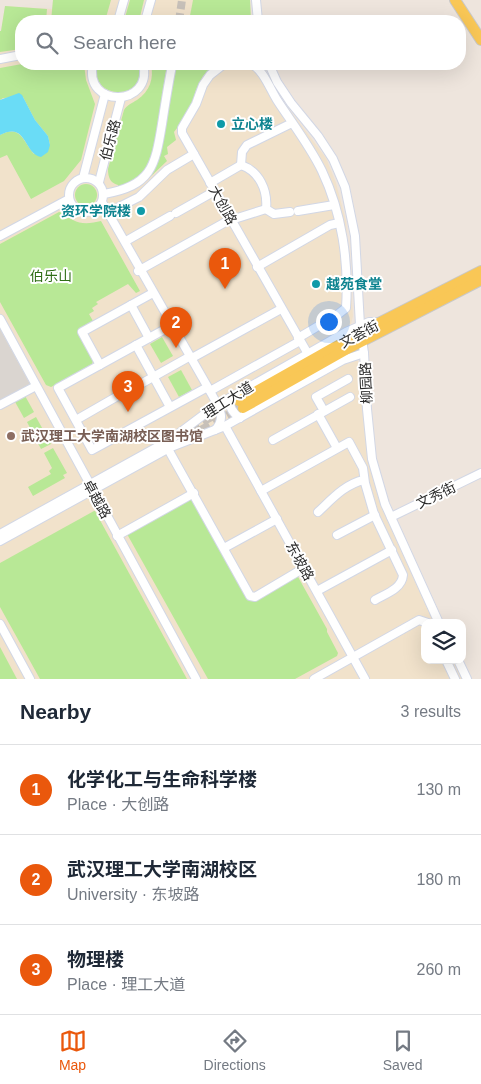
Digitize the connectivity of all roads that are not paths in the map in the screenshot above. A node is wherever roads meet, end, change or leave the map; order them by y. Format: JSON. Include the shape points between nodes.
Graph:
{"nodes":[{"id":1,"x":124,"y":0,"type":"edge"},
{"id":2,"x":151,"y":0,"type":"edge"},
{"id":3,"x":256,"y":0,"type":"edge"},
{"id":4,"x":455,"y":0,"type":"edge"},
{"id":5,"x":463,"y":0,"type":"edge"},
{"id":6,"x":120,"y":15,"type":"edge"},
{"id":7,"x":147,"y":15,"type":"edge"},
{"id":8,"x":257,"y":15,"type":"edge"},
{"id":9,"x":465,"y":15,"type":"edge"},
{"id":10,"x":466,"y":17,"type":"edge"},
{"id":11,"x":481,"y":28,"type":"edge"},
{"id":12,"x":481,"y":40,"type":"edge"},
{"id":13,"x":15,"y":56,"type":"edge"},
{"id":14,"x":0,"y":59,"type":"edge"},
{"id":15,"x":92,"y":70,"type":"edge"},
{"id":16,"x":144,"y":70,"type":"edge"},
{"id":17,"x":171,"y":70,"type":"edge"},
{"id":18,"x":216,"y":70,"type":"edge"},
{"id":19,"x":260,"y":70,"type":"edge"},
{"id":20,"x":272,"y":70,"type":"edge"},
{"id":21,"x":105,"y":94,"type":"junction"},
{"id":22,"x":121,"y":98,"type":"junction"},
{"id":23,"x":292,"y":123,"type":"junction"},
{"id":24,"x":194,"y":154,"type":"junction"},
{"id":25,"x":241,"y":165,"type":"junction"},
{"id":26,"x":84,"y":178,"type":"junction"},
{"id":27,"x":99,"y":182,"type":"junction"},
{"id":28,"x":210,"y":183,"type":"junction"},
{"id":29,"x":215,"y":191,"type":"junction"},
{"id":30,"x":69,"y":199,"type":"junction"},
{"id":31,"x":102,"y":200,"type":"junction"},
{"id":32,"x":334,"y":205,"type":"junction"},
{"id":33,"x":266,"y":208,"type":"junction"},
{"id":34,"x":298,"y":210,"type":"dead end"},
{"id":35,"x":109,"y":212,"type":"junction"},
{"id":36,"x":290,"y":212,"type":"dead end"},
{"id":37,"x":231,"y":220,"type":"junction"},
{"id":38,"x":339,"y":223,"type":"junction"},
{"id":39,"x":0,"y":236,"type":"edge"},
{"id":40,"x":126,"y":241,"type":"junction"},
{"id":41,"x":257,"y":267,"type":"junction"},
{"id":42,"x":140,"y":270,"type":"junction"},
{"id":43,"x":481,"y":271,"type":"edge"},
{"id":44,"x":481,"y":280,"type":"edge"},
{"id":45,"x":151,"y":294,"type":"junction"},
{"id":46,"x":131,"y":305,"type":"junction"},
{"id":47,"x":281,"y":309,"type":"junction"},
{"id":48,"x":0,"y":319,"type":"edge"},
{"id":49,"x":169,"y":327,"type":"junction"},
{"id":50,"x":361,"y":332,"type":"junction"},
{"id":51,"x":149,"y":338,"type":"junction"},
{"id":52,"x":299,"y":340,"type":"junction"},
{"id":53,"x":136,"y":345,"type":"junction"},
{"id":54,"x":364,"y":353,"type":"junction"},
{"id":55,"x":308,"y":354,"type":"junction"},
{"id":56,"x":189,"y":358,"type":"junction"},
{"id":57,"x":100,"y":365,"type":"junction"},
{"id":58,"x":154,"y":377,"type":"junction"},
{"id":59,"x":348,"y":379,"type":"dead end"},
{"id":60,"x":36,"y":386,"type":"junction"},
{"id":61,"x":207,"y":390,"type":"junction"},
{"id":62,"x":350,"y":397,"type":"dead end"},
{"id":63,"x":0,"y":406,"type":"edge"},
{"id":64,"x":215,"y":406,"type":"junction"},
{"id":65,"x":238,"y":406,"type":"junction"},
{"id":66,"x":170,"y":407,"type":"junction"},
{"id":67,"x":321,"y":413,"type":"junction"},
{"id":68,"x":76,"y":420,"type":"junction"},
{"id":69,"x":226,"y":426,"type":"junction"},
{"id":70,"x":215,"y":430,"type":"junction"},
{"id":71,"x":273,"y":440,"type":"dead end"},
{"id":72,"x":168,"y":448,"type":"junction"},
{"id":73,"x":337,"y":448,"type":"junction"},
{"id":74,"x":481,"y":473,"type":"edge"},
{"id":75,"x":364,"y":480,"type":"junction"},
{"id":76,"x":91,"y":487,"type":"junction"},
{"id":77,"x":261,"y":491,"type":"junction"},
{"id":78,"x":194,"y":493,"type":"junction"},
{"id":79,"x":318,"y":512,"type":"dead end"},
{"id":80,"x":375,"y":515,"type":"junction"},
{"id":81,"x":390,"y":517,"type":"junction"},
{"id":82,"x":277,"y":519,"type":"junction"},
{"id":83,"x":0,"y":534,"type":"edge"},
{"id":84,"x":338,"y":535,"type":"dead end"},
{"id":85,"x":117,"y":536,"type":"junction"},
{"id":86,"x":0,"y":541,"type":"edge"},
{"id":87,"x":224,"y":548,"type":"junction"},
{"id":88,"x":392,"y":550,"type":"junction"},
{"id":89,"x":304,"y":568,"type":"junction"},
{"id":90,"x":317,"y":591,"type":"junction"},
{"id":91,"x":375,"y":600,"type":"dead end"},
{"id":92,"x":437,"y":619,"type":"edge"},
{"id":93,"x":421,"y":621,"type":"edge"},
{"id":94,"x":0,"y":624,"type":"edge"},
{"id":95,"x":353,"y":657,"type":"junction"},
{"id":96,"x":448,"y":664,"type":"edge"},
{"id":97,"x":460,"y":664,"type":"edge"},
{"id":98,"x":30,"y":679,"type":"edge"},
{"id":99,"x":196,"y":679,"type":"edge"},
{"id":100,"x":314,"y":679,"type":"edge"},
{"id":101,"x":365,"y":679,"type":"edge"},
{"id":102,"x":456,"y":679,"type":"edge"},
{"id":103,"x":467,"y":679,"type":"edge"}],
"edges":[{"from":1,"to":6,"type":"street"},
{"from":2,"to":7,"type":"street"},
{"from":3,"to":8,"type":"street"},
{"from":4,"to":9,"type":"main road"},
{"from":5,"to":11,"type":"main road"},
{"from":10,"to":12,"type":"main road"},
{"from":13,"to":14,"type":"street"},
{"from":15,"to":21,"type":"street","via":[[93,81]]},
{"from":16,"to":22,"type":"street","via":[[140,85],[132,94]]},
{"from":17,"to":31,"type":"street","via":[[153,166],[133,186]]},
{"from":18,"to":24,"type":"street","name":"大创路","via":[[203,85],[182,128]]},
{"from":19,"to":23,"type":"street"},
{"from":20,"to":50,"type":"street","name":"柳园路","via":[[290,103],[334,159],[345,187],[355,236]]},
{"from":21,"to":22,"type":"street"},
{"from":21,"to":26,"type":"street","name":"伯乐路"},
{"from":22,"to":27,"type":"street","name":"伯乐路"},
{"from":23,"to":25,"type":"street","via":[[247,144],[242,152]]},
{"from":23,"to":32,"type":"street","via":[[322,170]]},
{"from":24,"to":28,"type":"street","name":"大创路"},
{"from":24,"to":35,"type":"street","via":[[170,168],[139,197]]},
{"from":25,"to":28,"type":"street"},
{"from":25,"to":33,"type":"street","via":[[253,172],[263,186]]},
{"from":26,"to":27,"type":"street"},
{"from":26,"to":30,"type":"street","via":[[72,185]]},
{"from":27,"to":31,"type":"street"},
{"from":28,"to":29,"type":"street","name":"大创路"},
{"from":29,"to":37,"type":"street","name":"大创路"},
{"from":29,"to":40,"type":"street"},
{"from":30,"to":31,"type":"street","via":[[81,212],[91,212]]},
{"from":30,"to":39,"type":"street"},
{"from":31,"to":35,"type":"street"},
{"from":31,"to":42,"type":"street"},
{"from":32,"to":34,"type":"street"},
{"from":32,"to":38,"type":"street"},
{"from":33,"to":36,"type":"street","via":[[274,214]]},
{"from":33,"to":37,"type":"street"},
{"from":35,"to":40,"type":"street"},
{"from":37,"to":41,"type":"street","name":"大创路"},
{"from":37,"to":42,"type":"street"},
{"from":38,"to":41,"type":"street"},
{"from":38,"to":52,"type":"street","via":[[345,261],[346,308]]},
{"from":40,"to":42,"type":"street"},
{"from":41,"to":47,"type":"street","name":"大创路"},
{"from":42,"to":45,"type":"street"},
{"from":42,"to":56,"type":"street"},
{"from":43,"to":50,"type":"main road","name":"文荟街"},
{"from":44,"to":50,"type":"main road","name":"文荟街"},
{"from":45,"to":46,"type":"street"},
{"from":45,"to":49,"type":"street"},
{"from":46,"to":51,"type":"street"},
{"from":46,"to":57,"type":"street","via":[[82,332]]},
{"from":47,"to":52,"type":"street","name":"大创路"},
{"from":47,"to":56,"type":"street"},
{"from":48,"to":60,"type":"street","name":"卓越路"},
{"from":49,"to":51,"type":"street"},
{"from":49,"to":56,"type":"street"},
{"from":50,"to":54,"type":"street","name":"柳园路"},
{"from":50,"to":55,"type":"street","name":"理工大道"},
{"from":50,"to":65,"type":"main road","name":"文荟街"},
{"from":51,"to":53,"type":"street"},
{"from":52,"to":55,"type":"street","name":"大创路"},
{"from":52,"to":61,"type":"street"},
{"from":53,"to":57,"type":"street"},
{"from":53,"to":58,"type":"street"},
{"from":54,"to":65,"type":"street","name":"理工大道"},
{"from":54,"to":81,"type":"street","name":"柳园路","via":[[372,459]]},
{"from":55,"to":65,"type":"street","name":"理工大道"},
{"from":56,"to":58,"type":"street"},
{"from":56,"to":61,"type":"street"},
{"from":57,"to":68,"type":"street","via":[[58,388]]},
{"from":58,"to":66,"type":"street"},
{"from":58,"to":68,"type":"street"},
{"from":59,"to":67,"type":"street","via":[[316,397]]},
{"from":60,"to":63,"type":"street"},
{"from":60,"to":76,"type":"street","name":"卓越路"},
{"from":61,"to":64,"type":"street"},
{"from":61,"to":66,"type":"street"},
{"from":62,"to":67,"type":"street"},
{"from":64,"to":65,"type":"street","name":"理工大道"},
{"from":64,"to":70,"type":"street","via":[[222,420]]},
{"from":64,"to":76,"type":"street","name":"理工大道","via":[[170,440]]},
{"from":65,"to":69,"type":"street","name":"理工大道"},
{"from":66,"to":68,"type":"street","via":[[92,450]]},
{"from":67,"to":71,"type":"street"},
{"from":67,"to":73,"type":"street"},
{"from":69,"to":70,"type":"street","name":"理工大道"},
{"from":69,"to":77,"type":"street","name":"东坡路"},
{"from":70,"to":72,"type":"street","name":"理工大道"},
{"from":72,"to":76,"type":"street","name":"理工大道"},
{"from":72,"to":78,"type":"street"},
{"from":73,"to":75,"type":"street","via":[[348,442],[363,468]]},
{"from":73,"to":77,"type":"street"},
{"from":74,"to":81,"type":"street","name":"文秀街"},
{"from":75,"to":79,"type":"street","via":[[344,489]]},
{"from":75,"to":80,"type":"street"},
{"from":76,"to":83,"type":"street","name":"理工大道"},
{"from":76,"to":85,"type":"street","name":"卓越路"},
{"from":76,"to":86,"type":"street","name":"理工大道"},
{"from":77,"to":82,"type":"street","name":"东坡路"},
{"from":78,"to":85,"type":"street"},
{"from":78,"to":87,"type":"street"},
{"from":80,"to":84,"type":"street"},
{"from":80,"to":88,"type":"street"},
{"from":81,"to":92,"type":"street","name":"柳园路"},
{"from":82,"to":87,"type":"street"},
{"from":82,"to":89,"type":"street","name":"东坡路"},
{"from":85,"to":99,"type":"street","name":"卓越路"},
{"from":87,"to":89,"type":"street","via":[[253,597]]},
{"from":88,"to":90,"type":"street"},
{"from":88,"to":91,"type":"street","via":[[403,581]]},
{"from":89,"to":90,"type":"street","name":"东坡路"},
{"from":90,"to":95,"type":"street","name":"东坡路"},
{"from":93,"to":95,"type":"street"},
{"from":94,"to":98,"type":"street"},
{"from":95,"to":100,"type":"street"},
{"from":95,"to":101,"type":"street","name":"东坡路"},
{"from":96,"to":102,"type":"street"},
{"from":97,"to":103,"type":"street"}]}
